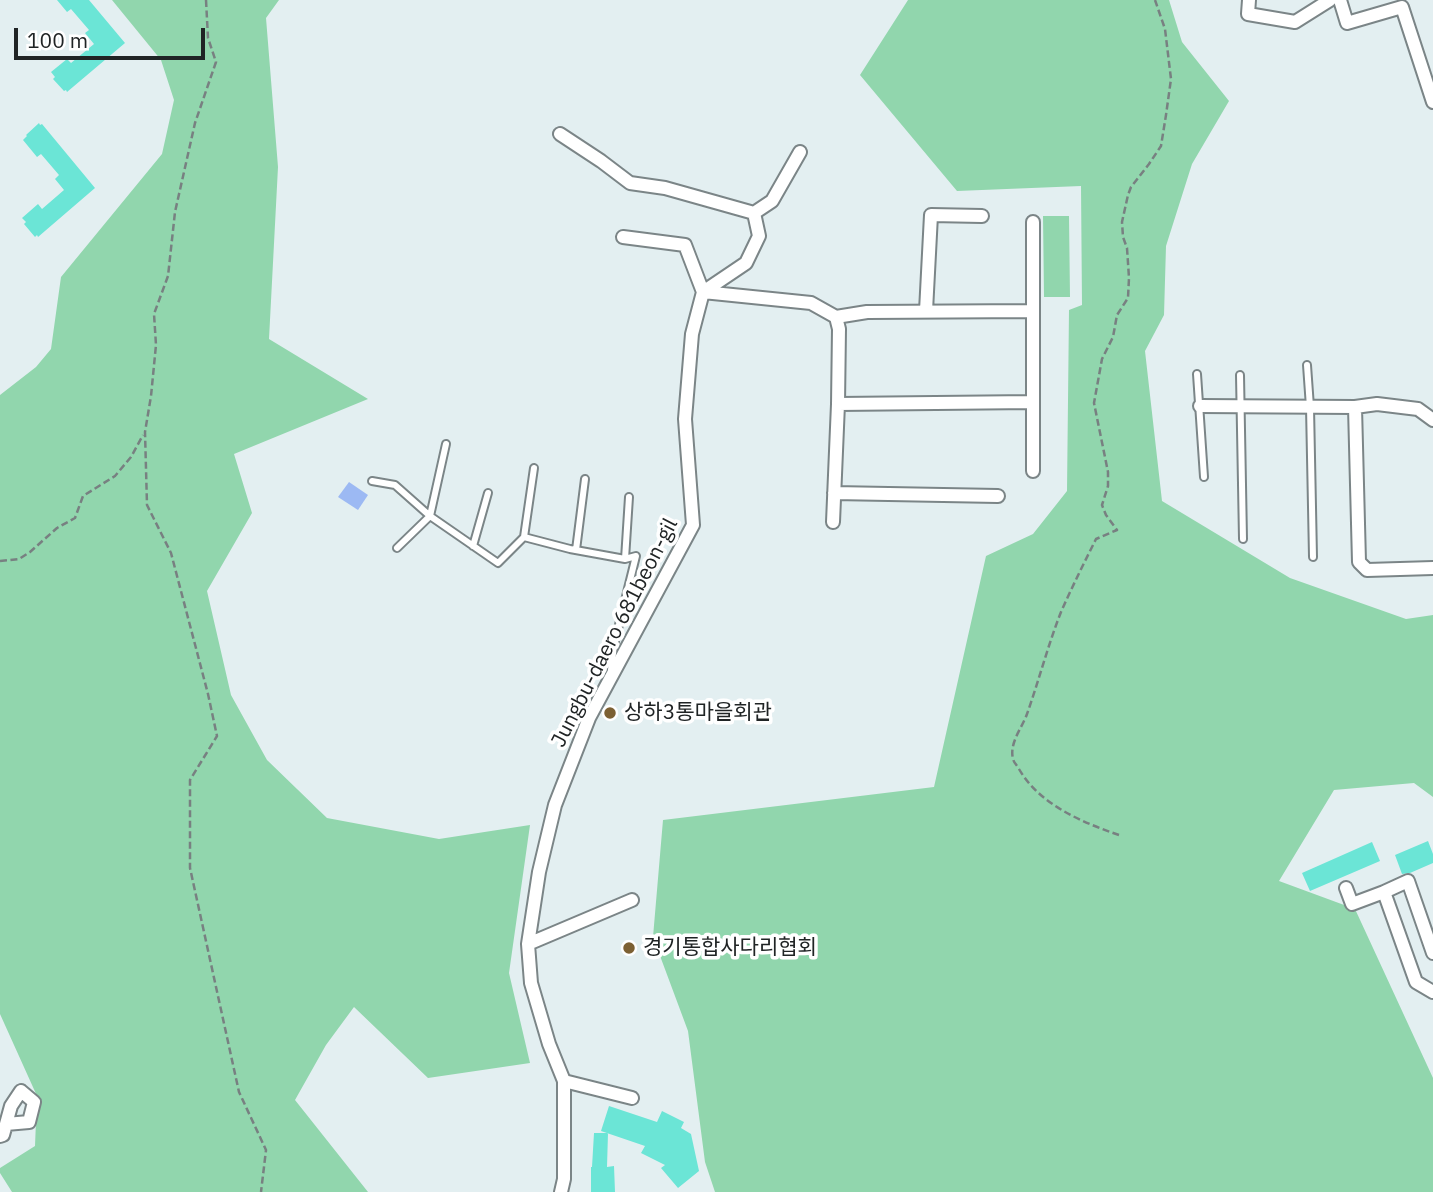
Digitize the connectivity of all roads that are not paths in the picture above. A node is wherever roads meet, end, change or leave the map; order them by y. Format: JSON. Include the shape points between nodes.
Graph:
{"nodes":[{"id":1,"x":1249,"y":0,"type":"edge"},
{"id":2,"x":1330,"y":0,"type":"edge"},
{"id":3,"x":1339,"y":0,"type":"edge"},
{"id":4,"x":1433,"y":102,"type":"edge"},
{"id":5,"x":560,"y":134,"type":"dead end"},
{"id":6,"x":800,"y":152,"type":"dead end"},
{"id":7,"x":754,"y":213,"type":"junction"},
{"id":8,"x":982,"y":216,"type":"dead end"},
{"id":9,"x":1033,"y":222,"type":"dead end"},
{"id":10,"x":623,"y":237,"type":"dead end"},
{"id":11,"x":704,"y":292,"type":"junction"},
{"id":12,"x":1033,"y":311,"type":"junction"},
{"id":13,"x":926,"y":312,"type":"junction"},
{"id":14,"x":836,"y":317,"type":"junction"},
{"id":15,"x":1307,"y":365,"type":"dead end"},
{"id":16,"x":1197,"y":374,"type":"dead end"},
{"id":17,"x":1240,"y":374,"type":"dead end"},
{"id":18,"x":1033,"y":402,"type":"junction"},
{"id":19,"x":838,"y":404,"type":"junction"},
{"id":20,"x":1200,"y":405,"type":"junction"},
{"id":21,"x":1240,"y":406,"type":"junction"},
{"id":22,"x":1310,"y":407,"type":"junction"},
{"id":23,"x":1354,"y":407,"type":"junction"},
{"id":24,"x":1433,"y":419,"type":"edge"},
{"id":25,"x":446,"y":444,"type":"dead end"},
{"id":26,"x":534,"y":468,"type":"dead end"},
{"id":27,"x":1033,"y":471,"type":"dead end"},
{"id":28,"x":1204,"y":477,"type":"dead end"},
{"id":29,"x":584,"y":479,"type":"dead end"},
{"id":30,"x":372,"y":481,"type":"dead end"},
{"id":31,"x":488,"y":493,"type":"dead end"},
{"id":32,"x":834,"y":493,"type":"junction"},
{"id":33,"x":998,"y":496,"type":"dead end"},
{"id":34,"x":629,"y":497,"type":"dead end"},
{"id":35,"x":430,"y":516,"type":"junction"},
{"id":36,"x":833,"y":522,"type":"dead end"},
{"id":37,"x":524,"y":537,"type":"junction"},
{"id":38,"x":1242,"y":539,"type":"dead end"},
{"id":39,"x":473,"y":546,"type":"junction"},
{"id":40,"x":397,"y":548,"type":"dead end"},
{"id":41,"x":576,"y":550,"type":"junction"},
{"id":42,"x":1313,"y":557,"type":"dead end"},
{"id":43,"x":625,"y":559,"type":"junction"},
{"id":44,"x":1433,"y":568,"type":"edge"},
{"id":45,"x":609,"y":681,"type":"junction"},
{"id":46,"x":1346,"y":888,"type":"dead end"},
{"id":47,"x":1384,"y":892,"type":"junction"},
{"id":48,"x":632,"y":900,"type":"dead end"},
{"id":49,"x":528,"y":944,"type":"junction"},
{"id":50,"x":1433,"y":953,"type":"edge"},
{"id":51,"x":1433,"y":992,"type":"edge"},
{"id":52,"x":564,"y":1082,"type":"junction"},
{"id":53,"x":632,"y":1098,"type":"dead end"},
{"id":54,"x":6,"y":1124,"type":"dead end"},
{"id":55,"x":0,"y":1136,"type":"edge"},
{"id":56,"x":561,"y":1192,"type":"edge"}],
"edges":[{"from":1,"to":2,"type":"street","via":[[1248,15],[1295,22]]},
{"from":3,"to":4,"type":"street","via":[[1347,23],[1402,8]]},
{"from":5,"to":7,"type":"street","via":[[630,183]]},
{"from":6,"to":7,"type":"street","via":[[772,201]]},
{"from":7,"to":11,"type":"street","via":[[759,236],[746,263]]},
{"from":8,"to":13,"type":"street","via":[[930,215]]},
{"from":9,"to":12,"type":"street"},
{"from":10,"to":11,"type":"street","via":[[685,245]]},
{"from":11,"to":14,"type":"street","via":[[811,303]]},
{"from":11,"to":45,"type":"street","name":"Jungbu-daero 681beon-gil","via":[[692,334],[685,419],[693,525]]},
{"from":12,"to":13,"type":"street"},
{"from":12,"to":18,"type":"street"},
{"from":13,"to":14,"type":"street"},
{"from":14,"to":19,"type":"street"},
{"from":15,"to":22,"type":"lane"},
{"from":16,"to":20,"type":"lane"},
{"from":17,"to":21,"type":"lane"},
{"from":18,"to":19,"type":"street"},
{"from":18,"to":27,"type":"street"},
{"from":19,"to":32,"type":"street"},
{"from":20,"to":21,"type":"street"},
{"from":20,"to":28,"type":"lane"},
{"from":21,"to":22,"type":"street"},
{"from":21,"to":38,"type":"lane"},
{"from":22,"to":23,"type":"street"},
{"from":22,"to":42,"type":"lane"},
{"from":23,"to":24,"type":"street","via":[[1377,404],[1418,409]]},
{"from":23,"to":44,"type":"street","via":[[1359,562],[1367,570]]},
{"from":25,"to":35,"type":"lane"},
{"from":26,"to":37,"type":"lane"},
{"from":29,"to":41,"type":"lane"},
{"from":30,"to":35,"type":"lane","via":[[395,485]]},
{"from":31,"to":39,"type":"lane"},
{"from":32,"to":33,"type":"street"},
{"from":32,"to":36,"type":"street"},
{"from":34,"to":43,"type":"lane"},
{"from":35,"to":39,"type":"lane"},
{"from":35,"to":40,"type":"lane"},
{"from":37,"to":39,"type":"lane","via":[[498,563]]},
{"from":37,"to":41,"type":"lane"},
{"from":41,"to":43,"type":"lane"},
{"from":43,"to":45,"type":"lane","via":[[636,556]]},
{"from":45,"to":49,"type":"street","name":"Jungbu-daero 681beon-gil","via":[[589,718],[555,805]]},
{"from":46,"to":47,"type":"street","via":[[1352,904]]},
{"from":47,"to":50,"type":"street","via":[[1408,881]]},
{"from":47,"to":51,"type":"street","via":[[1416,982]]},
{"from":48,"to":49,"type":"street"},
{"from":49,"to":52,"type":"street","name":"Jungbu-daero 681beon-gil","via":[[531,983]]},
{"from":52,"to":53,"type":"street"},
{"from":52,"to":56,"type":"street","name":"Jungbu-daero 681beon-gil"},
{"from":54,"to":55,"type":"street"}]}
